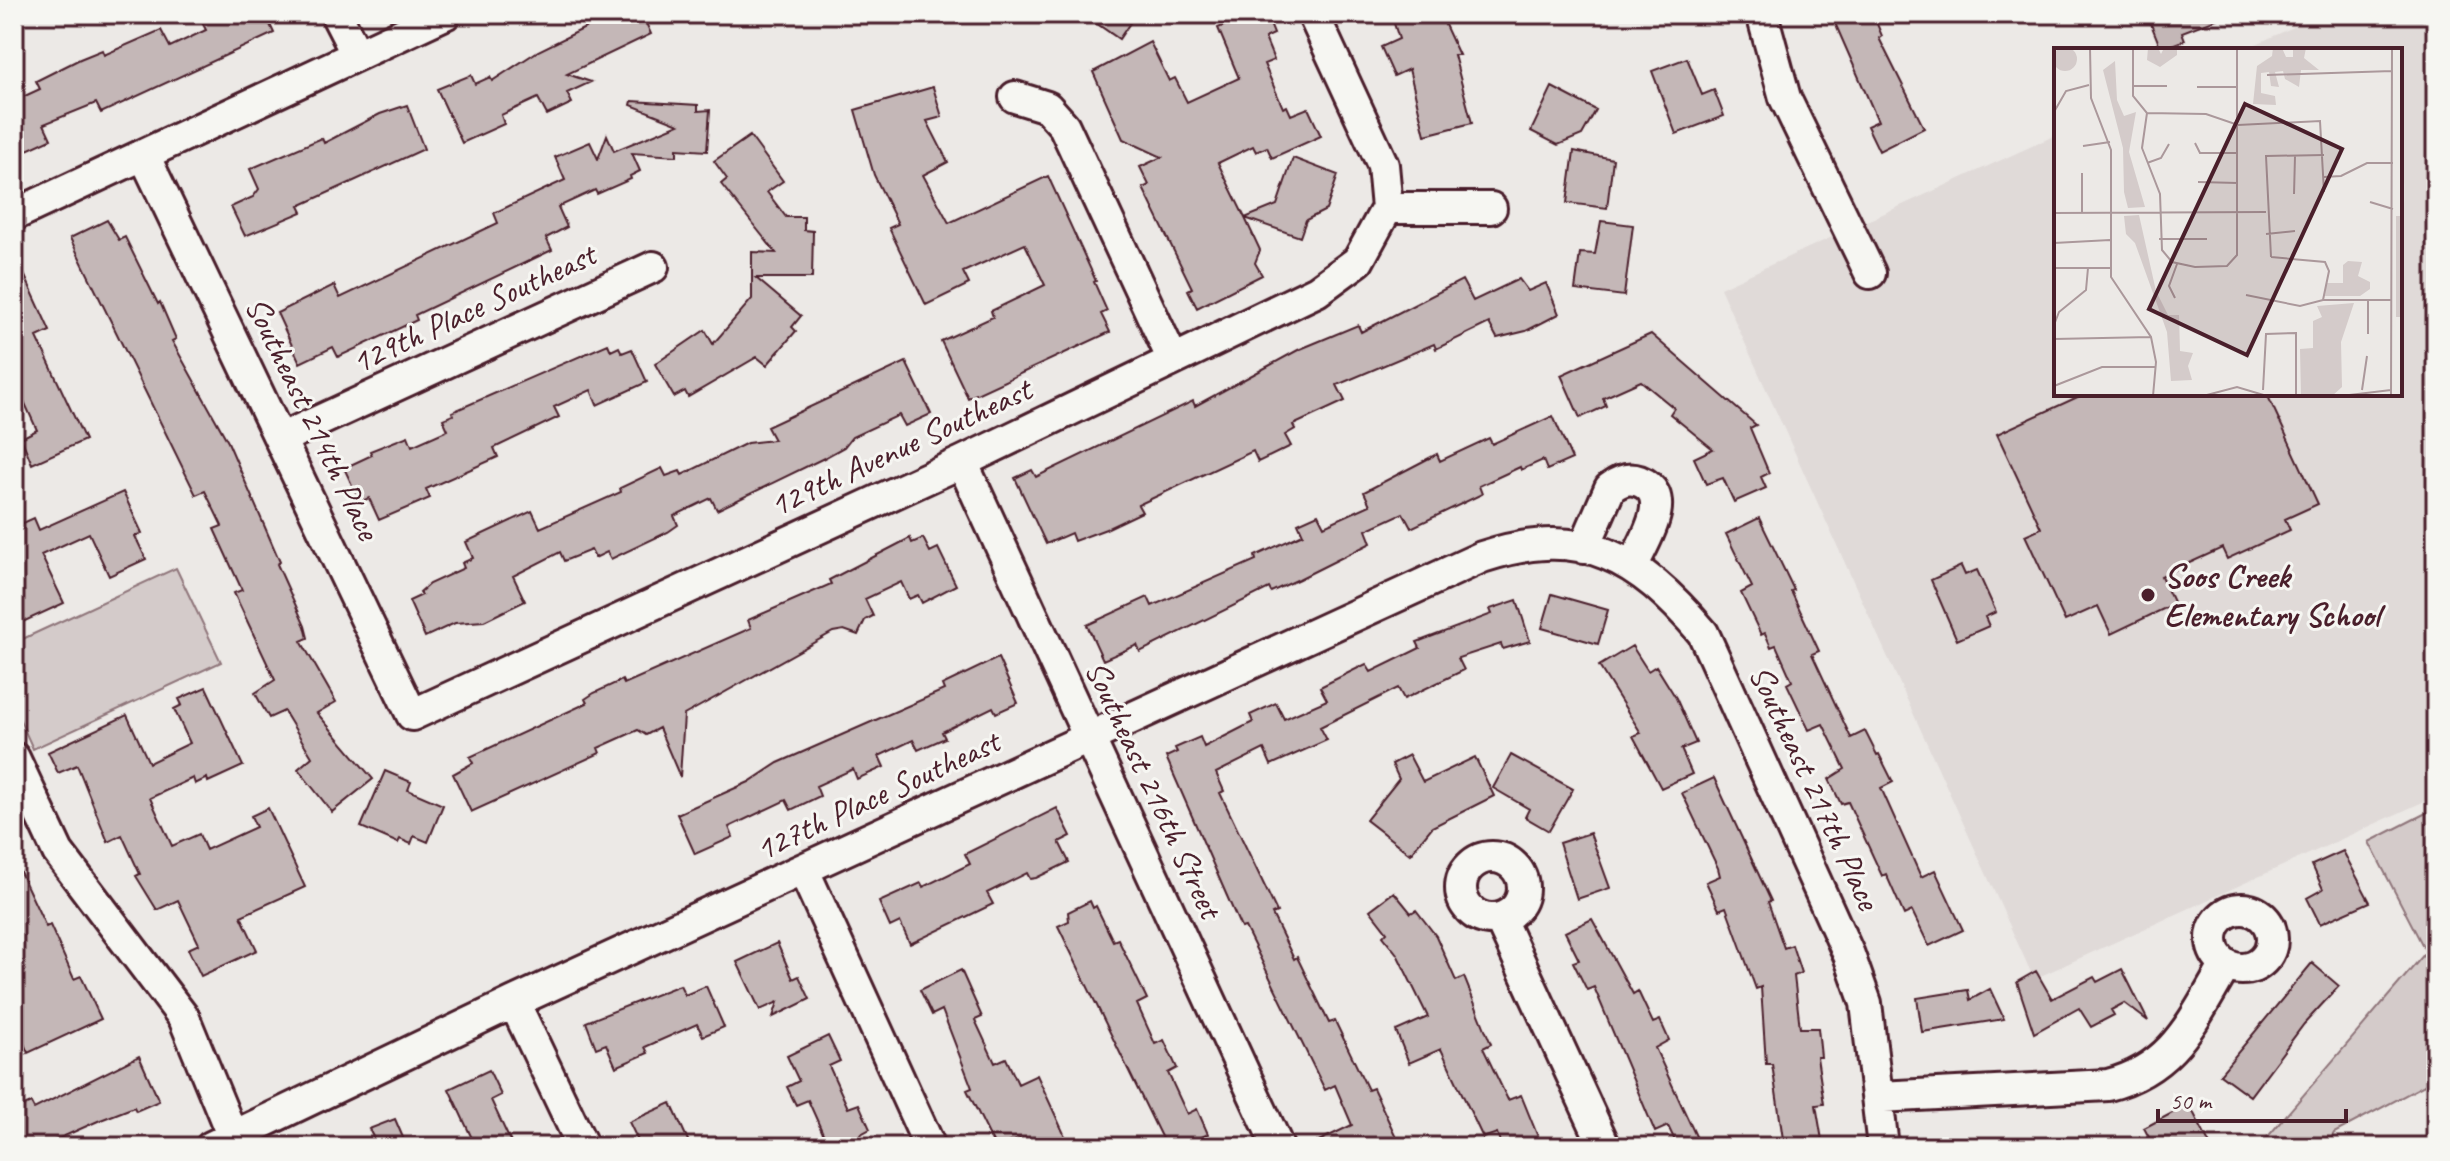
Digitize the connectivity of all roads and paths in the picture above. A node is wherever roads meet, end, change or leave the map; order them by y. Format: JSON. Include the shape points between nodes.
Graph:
{"nodes":[{"id":1,"x":336,"y":14,"type":"edge"},
{"id":2,"x":445,"y":14,"type":"edge"},
{"id":3,"x":1313,"y":14,"type":"edge"},
{"id":4,"x":1762,"y":14,"type":"edge"},
{"id":5,"x":357,"y":55,"type":"junction"},
{"id":6,"x":1015,"y":97,"type":"dead end"},
{"id":7,"x":144,"y":155,"type":"junction"},
{"id":8,"x":1387,"y":208,"type":"junction"},
{"id":9,"x":1491,"y":208,"type":"dead end"},
{"id":10,"x":14,"y":215,"type":"edge"},
{"id":11,"x":653,"y":267,"type":"dead end"},
{"id":12,"x":1870,"y":273,"type":"dead end"},
{"id":13,"x":1173,"y":360,"type":"junction"},
{"id":14,"x":282,"y":438,"type":"junction"},
{"id":15,"x":962,"y":462,"type":"junction"},
{"id":16,"x":1608,"y":555,"type":"joint"},
{"id":17,"x":412,"y":715,"type":"joint"},
{"id":18,"x":1089,"y":739,"type":"junction"},
{"id":19,"x":14,"y":758,"type":"edge"},
{"id":20,"x":804,"y":871,"type":"junction"},
{"id":21,"x":1500,"y":919,"type":"dead end"},
{"id":22,"x":2226,"y":965,"type":"dead end"},
{"id":23,"x":514,"y":1002,"type":"junction"},
{"id":24,"x":1879,"y":1097,"type":"junction"},
{"id":25,"x":227,"y":1144,"type":"edge"},
{"id":26,"x":583,"y":1147,"type":"edge"},
{"id":27,"x":930,"y":1147,"type":"edge"},
{"id":28,"x":1278,"y":1147,"type":"edge"},
{"id":29,"x":1605,"y":1147,"type":"edge"},
{"id":30,"x":1883,"y":1147,"type":"edge"}],
"edges":[{"from":1,"to":5,"type":"street"},
{"from":2,"to":5,"type":"street"},
{"from":3,"to":8,"type":"street","via":[[1383,165]]},
{"from":4,"to":12,"type":"street","via":[[1785,98]]},
{"from":5,"to":7,"type":"street"},
{"from":6,"to":13,"type":"street","via":[[1047,107],[1064,126]]},
{"from":7,"to":10,"type":"street"},
{"from":7,"to":14,"type":"street","name":"Southeast 214th Place"},
{"from":8,"to":9,"type":"street"},
{"from":8,"to":13,"type":"street","name":"129th Avenue Southeast","via":[[1358,261],[1317,291]]},
{"from":11,"to":14,"type":"street","name":"129th Place Southeast"},
{"from":13,"to":15,"type":"street","name":"129th Avenue Southeast"},
{"from":14,"to":17,"type":"street","name":"Southeast 214th Place"},
{"from":15,"to":17,"type":"street","name":"129th Avenue Southeast"},
{"from":15,"to":18,"type":"street","name":"Southeast 216th Street"},
{"from":16,"to":18,"type":"street","name":"127th Place Southeast","via":[[1520,544],[1482,557]]},
{"from":16,"to":24,"type":"street","name":"Southeast 217th Place","via":[[1670,595],[1703,633],[1828,901],[1866,1003]]},
{"from":18,"to":20,"type":"street","name":"127th Place Southeast"},
{"from":18,"to":28,"type":"street","name":"Southeast 216th Street"},
{"from":19,"to":25,"type":"street","via":[[58,852],[184,1018]]},
{"from":20,"to":23,"type":"street","name":"127th Place Southeast"},
{"from":20,"to":27,"type":"street"},
{"from":21,"to":29,"type":"street"},
{"from":22,"to":24,"type":"street","via":[[2168,1056],[2132,1079],[2108,1085]]},
{"from":23,"to":25,"type":"street","name":"127th Place Southeast"},
{"from":23,"to":26,"type":"street"},
{"from":24,"to":30,"type":"street","name":"Southeast 217th Place"}]}
